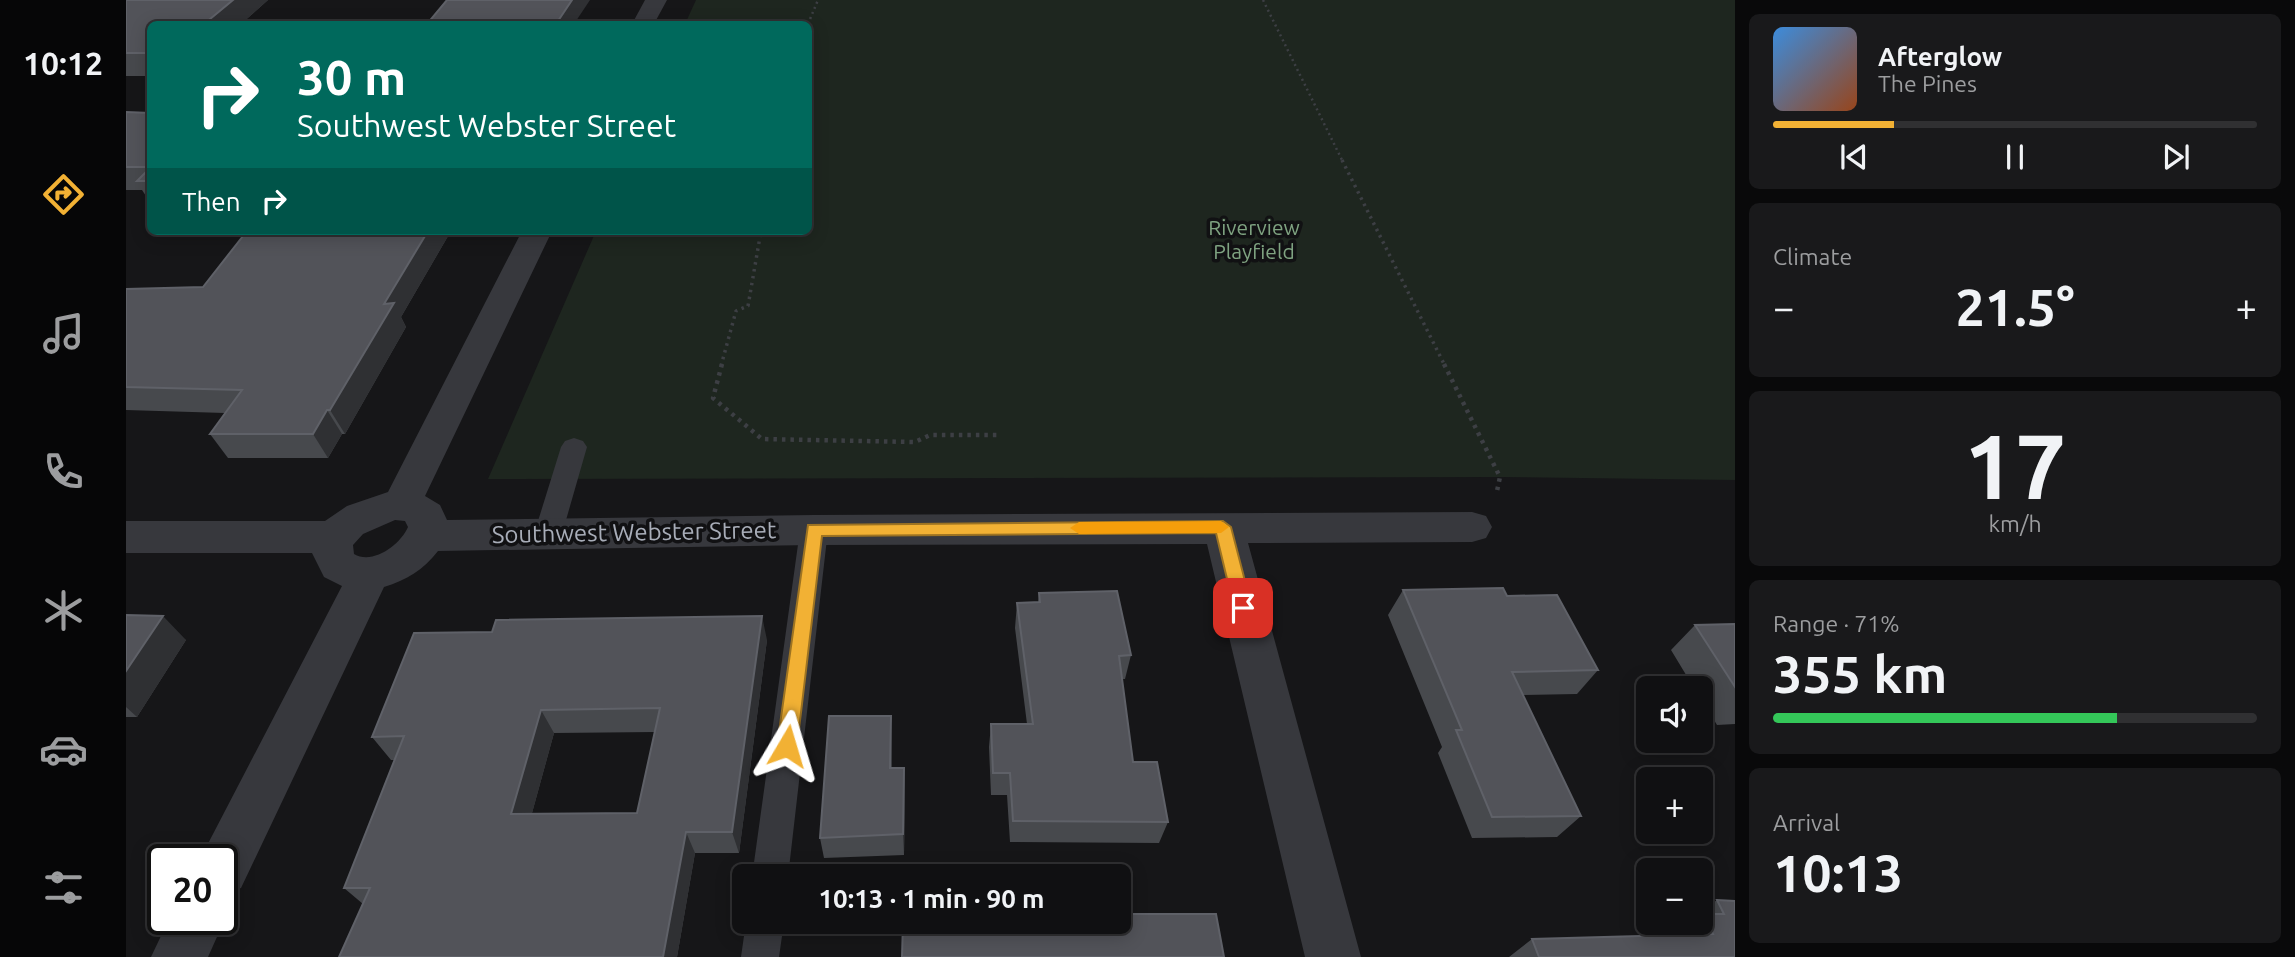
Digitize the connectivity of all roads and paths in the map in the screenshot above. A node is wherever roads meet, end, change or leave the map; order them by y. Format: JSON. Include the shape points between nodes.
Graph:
{"nodes":[{"id":1,"x":656,"y":0,"type":"edge"},
{"id":2,"x":818,"y":0,"type":"edge"},
{"id":3,"x":1263,"y":0,"type":"edge"},
{"id":4,"x":645,"y":21,"type":"edge"},
{"id":5,"x":809,"y":21,"type":"edge"},
{"id":6,"x":535,"y":235,"type":"edge"},
{"id":7,"x":760,"y":235,"type":"edge"},
{"id":8,"x":999,"y":435,"type":"dead end"},
{"id":9,"x":574,"y":447,"type":"dead end"},
{"id":10,"x":401,"y":505,"type":"junction"},
{"id":11,"x":1223,"y":527,"type":"junction"},
{"id":12,"x":1472,"y":527,"type":"joint"},
{"id":13,"x":814,"y":530,"type":"junction"},
{"id":14,"x":548,"y":534,"type":"junction"},
{"id":15,"x":426,"y":536,"type":"junction"},
{"id":16,"x":126,"y":537,"type":"edge"},
{"id":17,"x":337,"y":537,"type":"junction"},
{"id":18,"x":369,"y":573,"type":"junction"},
{"id":19,"x":234,"y":844,"type":"edge"},
{"id":20,"x":772,"y":864,"type":"edge"},
{"id":21,"x":763,"y":934,"type":"edge"},
{"id":22,"x":190,"y":935,"type":"edge"},
{"id":23,"x":179,"y":957,"type":"edge"},
{"id":24,"x":760,"y":957,"type":"edge"},
{"id":25,"x":1334,"y":957,"type":"edge"}],
"edges":[{"from":1,"to":4,"type":"street"},
{"from":2,"to":5,"type":"path"},
{"from":3,"to":12,"type":"path","via":[[1500,477],[1499,490],[1480,496]]},
{"from":6,"to":10,"type":"street"},
{"from":7,"to":8,"type":"path","via":[[748,306],[736,311],[713,398],[762,439],[915,442],[930,435]]},
{"from":9,"to":14,"type":"lane"},
{"from":10,"to":15,"type":"street","via":[[420,511],[427,519]]},
{"from":10,"to":17,"type":"street","via":[[363,513]]},
{"from":11,"to":12,"type":"street","name":"Southwest Webster Street"},
{"from":11,"to":13,"type":"street","name":"Southwest Webster Street"},
{"from":11,"to":25,"type":"street"},
{"from":13,"to":14,"type":"street","name":"Southwest Webster Street"},
{"from":13,"to":20,"type":"lane"},
{"from":14,"to":15,"type":"street","name":"Southwest Webster Street"},
{"from":15,"to":18,"type":"street","via":[[404,562]]},
{"from":16,"to":17,"type":"street"},
{"from":17,"to":18,"type":"street","via":[[332,554],[336,563],[345,570]]},
{"from":18,"to":19,"type":"street"},
{"from":21,"to":24,"type":"lane"},
{"from":22,"to":23,"type":"street"}]}
